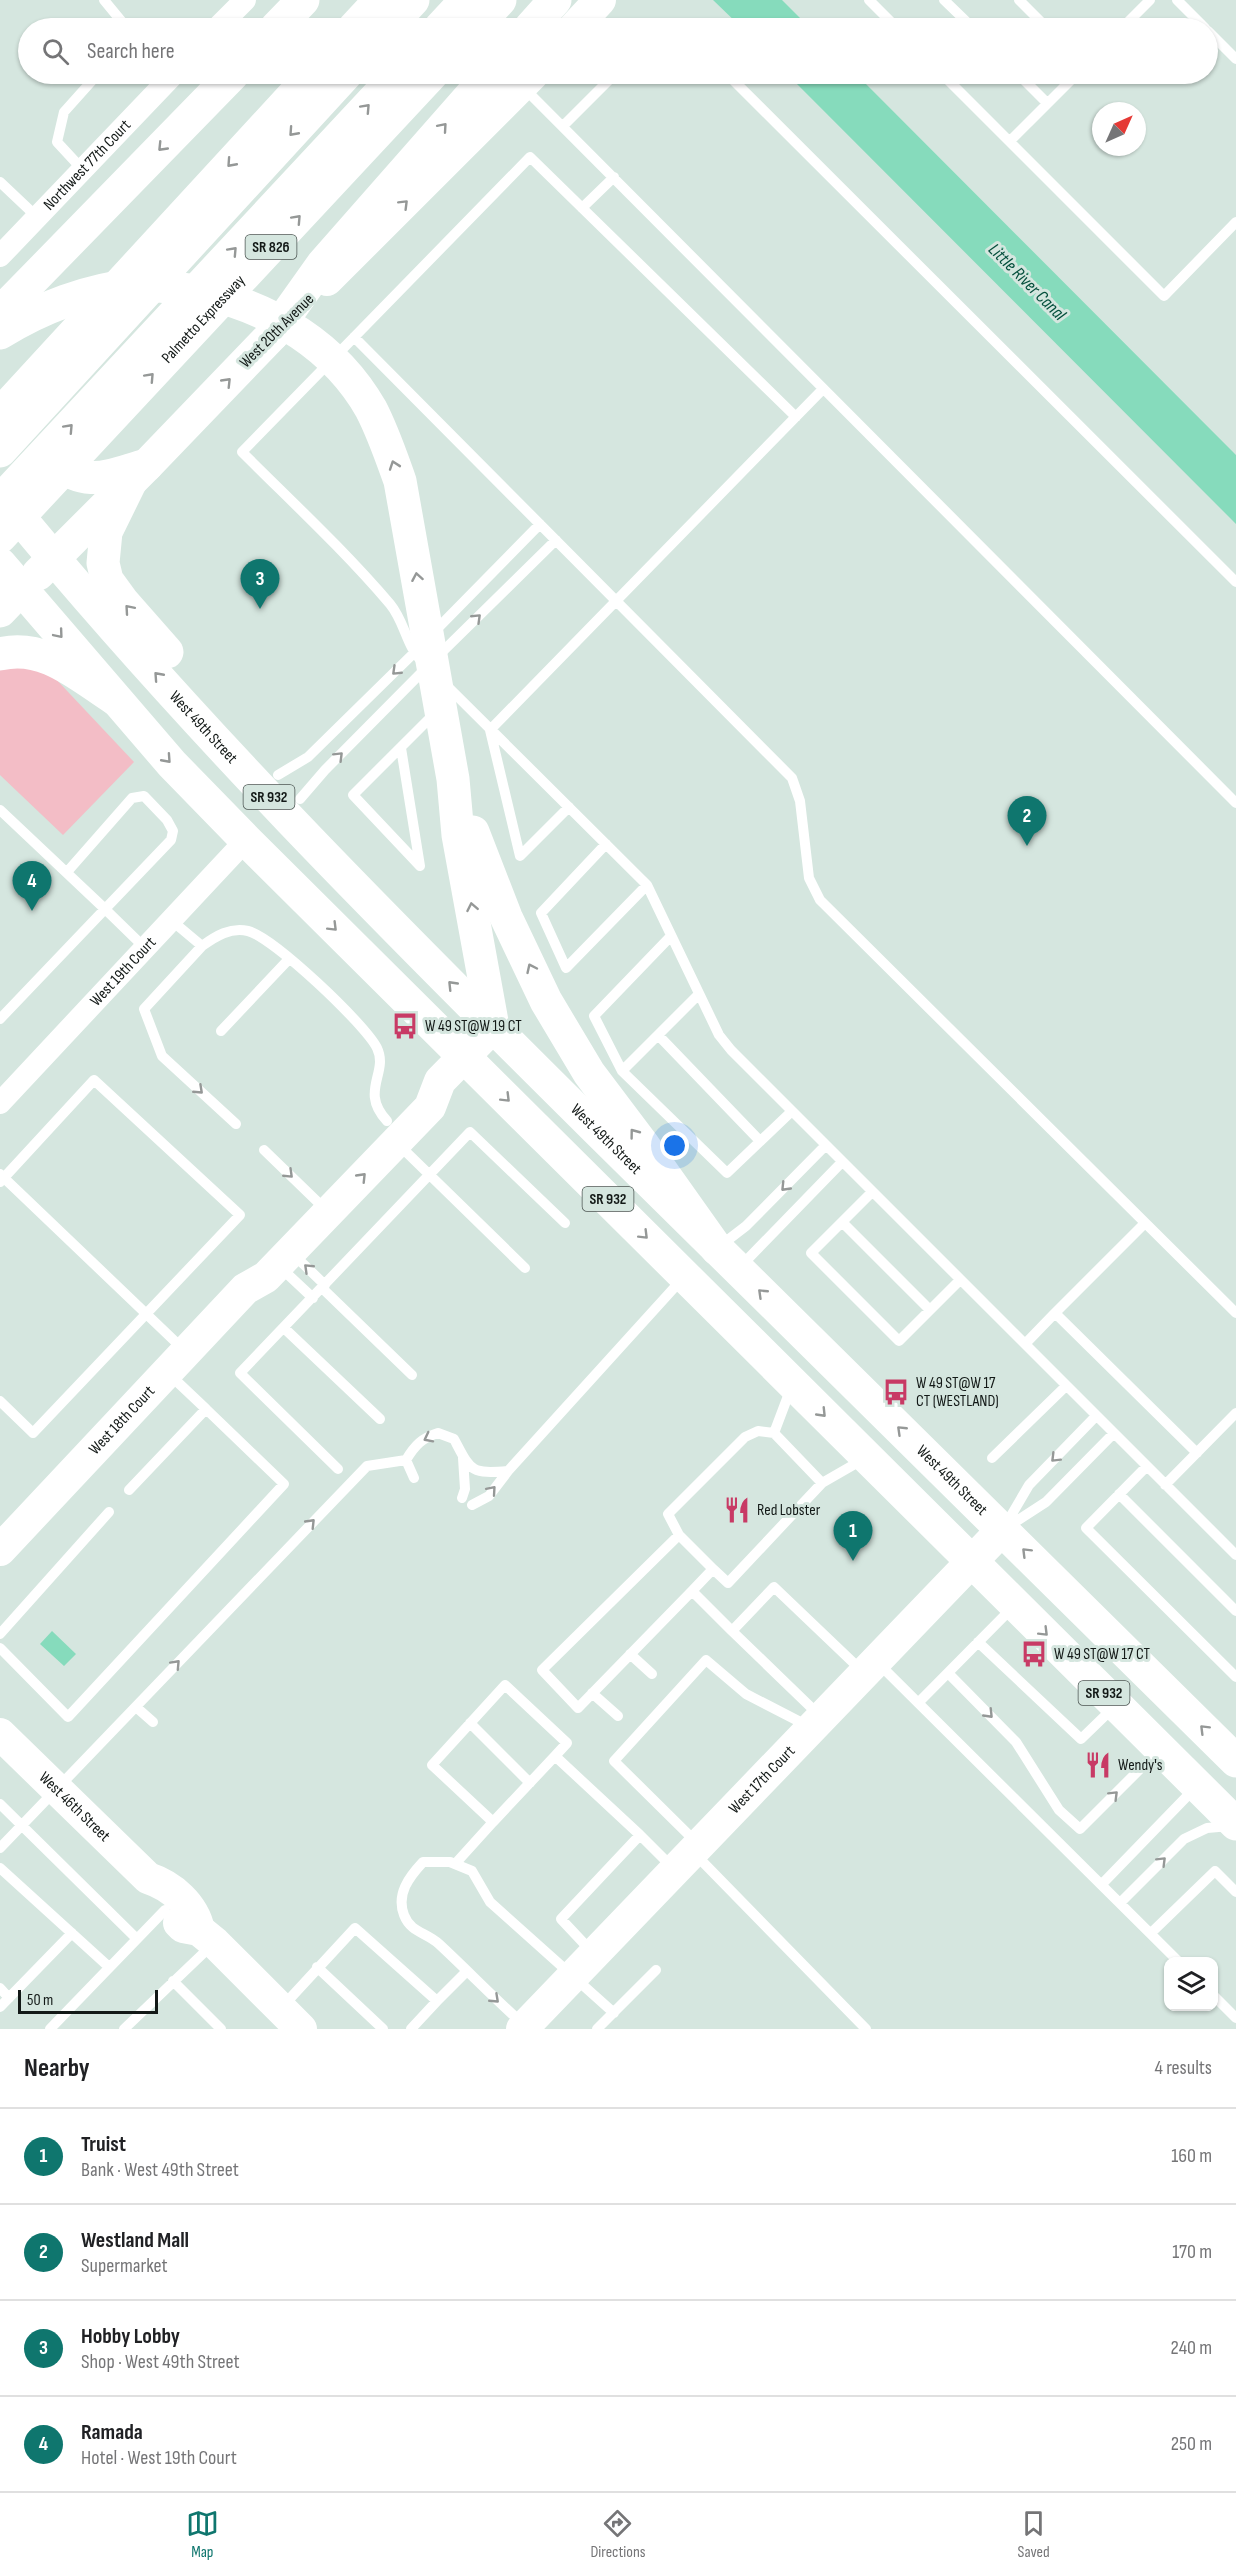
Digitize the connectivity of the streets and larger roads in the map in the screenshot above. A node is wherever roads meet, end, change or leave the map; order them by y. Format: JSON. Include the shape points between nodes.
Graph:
{"nodes":[{"id":1,"x":245,"y":0,"type":"edge"},
{"id":2,"x":303,"y":0,"type":"edge"},
{"id":3,"x":380,"y":0,"type":"edge"},
{"id":4,"x":413,"y":0,"type":"edge"},
{"id":5,"x":466,"y":0,"type":"edge"},
{"id":6,"x":500,"y":0,"type":"edge"},
{"id":7,"x":555,"y":0,"type":"edge"},
{"id":8,"x":600,"y":0,"type":"edge"},
{"id":9,"x":227,"y":18,"type":"edge"},
{"id":10,"x":286,"y":18,"type":"edge"},
{"id":11,"x":363,"y":18,"type":"edge"},
{"id":12,"x":396,"y":18,"type":"edge"},
{"id":13,"x":449,"y":18,"type":"edge"},
{"id":14,"x":483,"y":18,"type":"edge"},
{"id":15,"x":539,"y":18,"type":"edge"},
{"id":16,"x":583,"y":18,"type":"edge"},
{"id":17,"x":164,"y":84,"type":"edge"},
{"id":18,"x":223,"y":84,"type":"edge"},
{"id":19,"x":304,"y":84,"type":"edge"},
{"id":20,"x":336,"y":84,"type":"edge"},
{"id":21,"x":389,"y":84,"type":"edge"},
{"id":22,"x":422,"y":84,"type":"edge"},
{"id":23,"x":481,"y":84,"type":"edge"},
{"id":24,"x":523,"y":84,"type":"edge"},
{"id":25,"x":0,"y":256,"type":"edge"},
{"id":26,"x":2,"y":315,"type":"edge"},
{"id":27,"x":273,"y":334,"type":"junction"},
{"id":28,"x":63,"y":365,"type":"junction"},
{"id":29,"x":102,"y":411,"type":"junction"},
{"id":30,"x":0,"y":416,"type":"edge"},
{"id":31,"x":0,"y":451,"type":"edge"},
{"id":32,"x":140,"y":472,"type":"junction"},
{"id":33,"x":0,"y":493,"type":"edge"},
{"id":34,"x":0,"y":501,"type":"edge"},
{"id":35,"x":0,"y":537,"type":"edge"},
{"id":36,"x":53,"y":559,"type":"junction"},
{"id":37,"x":0,"y":564,"type":"edge"},
{"id":38,"x":11,"y":600,"type":"edge"},
{"id":39,"x":0,"y":654,"type":"edge"},
{"id":40,"x":115,"y":699,"type":"junction"},
{"id":41,"x":453,"y":779,"type":"junction"},
{"id":42,"x":246,"y":840,"type":"junction"},
{"id":43,"x":425,"y":958,"type":"junction"},
{"id":44,"x":493,"y":1027,"type":"junction"},
{"id":45,"x":464,"y":1057,"type":"junction"},
{"id":46,"x":0,"y":1102,"type":"edge"},
{"id":47,"x":321,"y":1205,"type":"junction"},
{"id":48,"x":727,"y":1259,"type":"junction"},
{"id":49,"x":245,"y":1288,"type":"junction"},
{"id":50,"x":1003,"y":1529,"type":"junction"},
{"id":51,"x":0,"y":1550,"type":"edge"},
{"id":52,"x":972,"y":1561,"type":"junction"},
{"id":53,"x":0,"y":1734,"type":"edge"},
{"id":54,"x":1234,"y":1754,"type":"edge"},
{"id":55,"x":1197,"y":1785,"type":"junction"},
{"id":56,"x":1236,"y":1787,"type":"edge"},
{"id":57,"x":1236,"y":1825,"type":"edge"},
{"id":58,"x":148,"y":1878,"type":"junction"},
{"id":59,"x":207,"y":1936,"type":"junction"},
{"id":60,"x":291,"y":2019,"type":"edge"},
{"id":61,"x":523,"y":2027,"type":"edge"}],
"edges":[{"from":1,"to":9,"type":"street"},
{"from":2,"to":10,"type":"main road"},
{"from":3,"to":11,"type":"main road"},
{"from":4,"to":12,"type":"main road"},
{"from":5,"to":13,"type":"main road"},
{"from":6,"to":14,"type":"main road"},
{"from":7,"to":15,"type":"main road"},
{"from":8,"to":16,"type":"street"},
{"from":17,"to":25,"type":"street","name":"Northwest 77th Court"},
{"from":18,"to":26,"type":"main road","one_way":true},
{"from":19,"to":28,"type":"main road","one_way":true},
{"from":20,"to":28,"type":"main road","one_way":true},
{"from":29,"to":21,"type":"main road","one_way":true},
{"from":29,"to":22,"type":"main road","name":"Palmetto Expressway","number":"SR 826","one_way":true},
{"from":27,"to":23,"type":"main road","one_way":true,"via":[[322,265]]},
{"from":27,"to":24,"type":"street","name":"West 20th Avenue","one_way":true},
{"from":41,"to":26,"type":"main road","one_way":true,"via":[[400,481],[370,408],[343,371],[307,337],[271,315],[234,300],[184,289],[137,285],[76,298],[29,315]]},
{"from":32,"to":27,"type":"main road","name":"West 20th Avenue","one_way":true},
{"from":28,"to":30,"type":"main road"},
{"from":28,"to":31,"type":"main road"},
{"from":34,"to":29,"type":"main road","one_way":true},
{"from":29,"to":35,"type":"main road","name":"Palmetto Expressway","number":"SR 826"},
{"from":30,"to":32,"type":"main road","via":[[36,451],[66,472],[97,479]]},
{"from":32,"to":36,"type":"main road","name":"West 20th Avenue"},
{"from":43,"to":32,"type":"main road","one_way":true,"via":[[402,919],[107,580],[106,532]]},
{"from":33,"to":36,"type":"main road","name":"West 49th Street","number":"SR 932"},
{"from":36,"to":38,"type":"main road","name":"West 20th Avenue"},
{"from":43,"to":36,"type":"main road","name":"West 49th Street","number":"SR 932","one_way":true,"via":[[277,806]]},
{"from":37,"to":38,"type":"main road","number":"SR 932"},
{"from":38,"to":40,"type":"main road","number":"SR 932","one_way":true},
{"from":39,"to":40,"type":"main road","via":[[18,650],[40,654]]},
{"from":40,"to":42,"type":"main road","number":"SR 932","one_way":true},
{"from":44,"to":41,"type":"main road","one_way":true,"via":[[458,835]]},
{"from":48,"to":41,"type":"main road","one_way":true,"via":[[589,1073],[546,1001],[506,917]]},
{"from":42,"to":45,"type":"main road","number":"SR 932","one_way":true},
{"from":42,"to":46,"type":"street","name":"West 19th Court"},
{"from":44,"to":43,"type":"main road","name":"West 49th Street","number":"SR 932","one_way":true},
{"from":44,"to":45,"type":"street","name":"West 18th Court"},
{"from":44,"to":48,"type":"main road","name":"West 49th Street","number":"SR 932"},
{"from":45,"to":47,"type":"street","name":"West 18th Court","via":[[441,1081],[416,1091],[391,1131]]},
{"from":45,"to":52,"type":"main road","number":"SR 932","one_way":true},
{"from":47,"to":49,"type":"street","name":"West 18th Court","via":[[284,1258],[266,1277]]},
{"from":47,"to":49,"type":"street","name":"West 18th Court","via":[[251,1264]]},
{"from":50,"to":48,"type":"main road","name":"West 49th Street","number":"SR 932","one_way":true},
{"from":49,"to":51,"type":"street","name":"West 18th Court"},
{"from":50,"to":52,"type":"street","name":"West 17th Court"},
{"from":54,"to":50,"type":"main road","name":"West 49th Street","number":"SR 932","one_way":true},
{"from":52,"to":55,"type":"main road","number":"SR 932","one_way":true},
{"from":52,"to":61,"type":"street","name":"West 17th Court"},
{"from":53,"to":58,"type":"street","name":"West 46th Street"},
{"from":55,"to":56,"type":"main road","via":[[1216,1779]]},
{"from":55,"to":57,"type":"main road","number":"SR 932"},
{"from":58,"to":59,"type":"street","name":"West 46th Street","via":[[165,1884],[195,1913]]},
{"from":58,"to":59,"type":"street","name":"West 46th Street","via":[[152,1897],[165,1910],[183,1927]]},
{"from":59,"to":60,"type":"street","name":"West 46th Street"}]}
